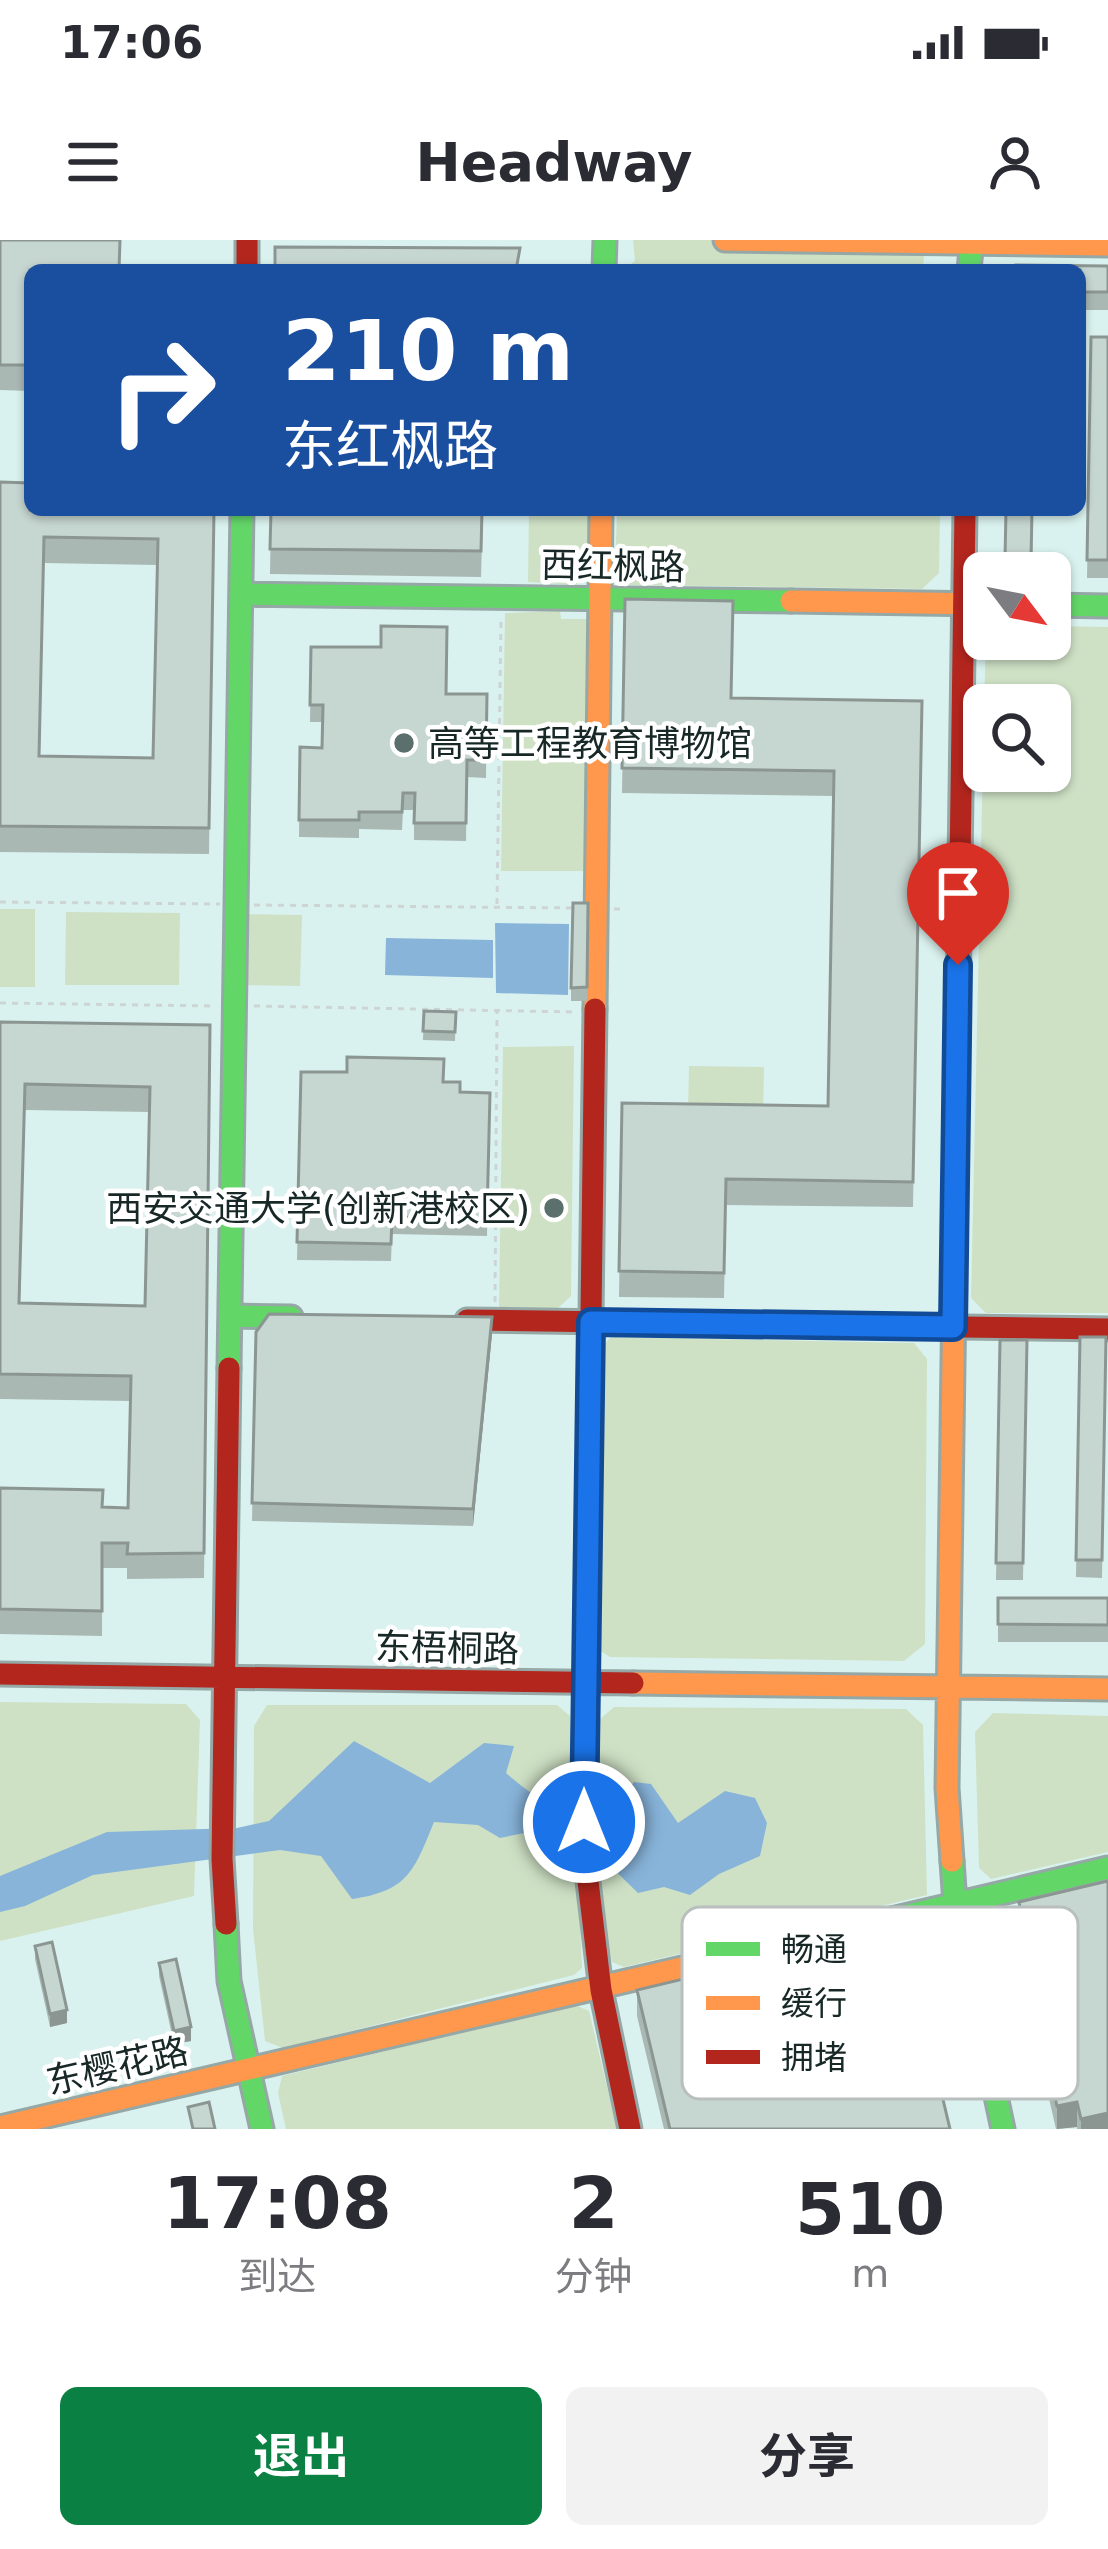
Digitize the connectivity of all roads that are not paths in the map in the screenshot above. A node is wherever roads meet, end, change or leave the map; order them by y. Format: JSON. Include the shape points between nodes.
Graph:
{"nodes":[{"id":1,"x":725,"y":240,"type":"edge"},
{"id":2,"x":972,"y":241,"type":"edge"},
{"id":3,"x":1108,"y":245,"type":"edge"},
{"id":4,"x":242,"y":516,"type":"edge"},
{"id":5,"x":602,"y":516,"type":"edge"},
{"id":6,"x":966,"y":516,"type":"edge"},
{"id":7,"x":969,"y":552,"type":"edge"},
{"id":8,"x":241,"y":594,"type":"junction"},
{"id":9,"x":601,"y":598,"type":"junction"},
{"id":10,"x":963,"y":604,"type":"edge"},
{"id":11,"x":1071,"y":605,"type":"edge"},
{"id":12,"x":1108,"y":606,"type":"edge"},
{"id":13,"x":972,"y":660,"type":"edge"},
{"id":14,"x":231,"y":1316,"type":"junction"},
{"id":15,"x":315,"y":1318,"type":"edge"},
{"id":16,"x":450,"y":1320,"type":"edge"},
{"id":17,"x":591,"y":1322,"type":"junction"},
{"id":18,"x":953,"y":1327,"type":"junction"},
{"id":19,"x":1108,"y":1329,"type":"edge"},
{"id":20,"x":0,"y":1674,"type":"edge"},
{"id":21,"x":226,"y":1677,"type":"junction"},
{"id":22,"x":584,"y":1683,"type":"junction"},
{"id":23,"x":948,"y":1687,"type":"junction"},
{"id":24,"x":1108,"y":1689,"type":"edge"},
{"id":25,"x":1108,"y":1868,"type":"edge"},
{"id":26,"x":955,"y":1904,"type":"junction"},
{"id":27,"x":942,"y":1907,"type":"edge"},
{"id":28,"x":956,"y":1907,"type":"edge"},
{"id":29,"x":682,"y":1966,"type":"edge"},
{"id":30,"x":599,"y":1985,"type":"junction"},
{"id":31,"x":249,"y":2069,"type":"junction"},
{"id":32,"x":997,"y":2099,"type":"edge"},
{"id":33,"x":0,"y":2127,"type":"edge"},
{"id":34,"x":262,"y":2129,"type":"edge"},
{"id":35,"x":630,"y":2129,"type":"edge"},
{"id":36,"x":1003,"y":2129,"type":"edge"}],
"edges":[{"from":1,"to":2,"type":"street"},
{"from":2,"to":3,"type":"street"},
{"from":4,"to":8,"type":"street"},
{"from":5,"to":9,"type":"street"},
{"from":6,"to":7,"type":"street"},
{"from":8,"to":9,"type":"street","name":"西红枫路"},
{"from":8,"to":14,"type":"street"},
{"from":9,"to":10,"type":"street","name":"西红枫路"},
{"from":9,"to":17,"type":"street"},
{"from":11,"to":12,"type":"street"},
{"from":13,"to":18,"type":"street"},
{"from":14,"to":15,"type":"street"},
{"from":14,"to":21,"type":"street"},
{"from":16,"to":17,"type":"street"},
{"from":17,"to":18,"type":"street"},
{"from":17,"to":22,"type":"street"},
{"from":18,"to":19,"type":"street"},
{"from":18,"to":23,"type":"street"},
{"from":20,"to":21,"type":"street","name":"东梧桐路"},
{"from":21,"to":22,"type":"street","name":"东梧桐路"},
{"from":21,"to":31,"type":"street","via":[[223,1921]]},
{"from":22,"to":23,"type":"street","name":"东梧桐路"},
{"from":22,"to":30,"type":"street","via":[[587,1906]]},
{"from":23,"to":24,"type":"street","name":"东梧桐路"},
{"from":23,"to":26,"type":"street"},
{"from":25,"to":26,"type":"street","name":"东樱花路"},
{"from":26,"to":27,"type":"street","name":"东樱花路"},
{"from":26,"to":28,"type":"street"},
{"from":29,"to":30,"type":"street","name":"东樱花路"},
{"from":30,"to":31,"type":"street","name":"东樱花路"},
{"from":30,"to":35,"type":"street"},
{"from":31,"to":33,"type":"street","name":"东樱花路"},
{"from":31,"to":34,"type":"street"},
{"from":32,"to":36,"type":"street"}]}
